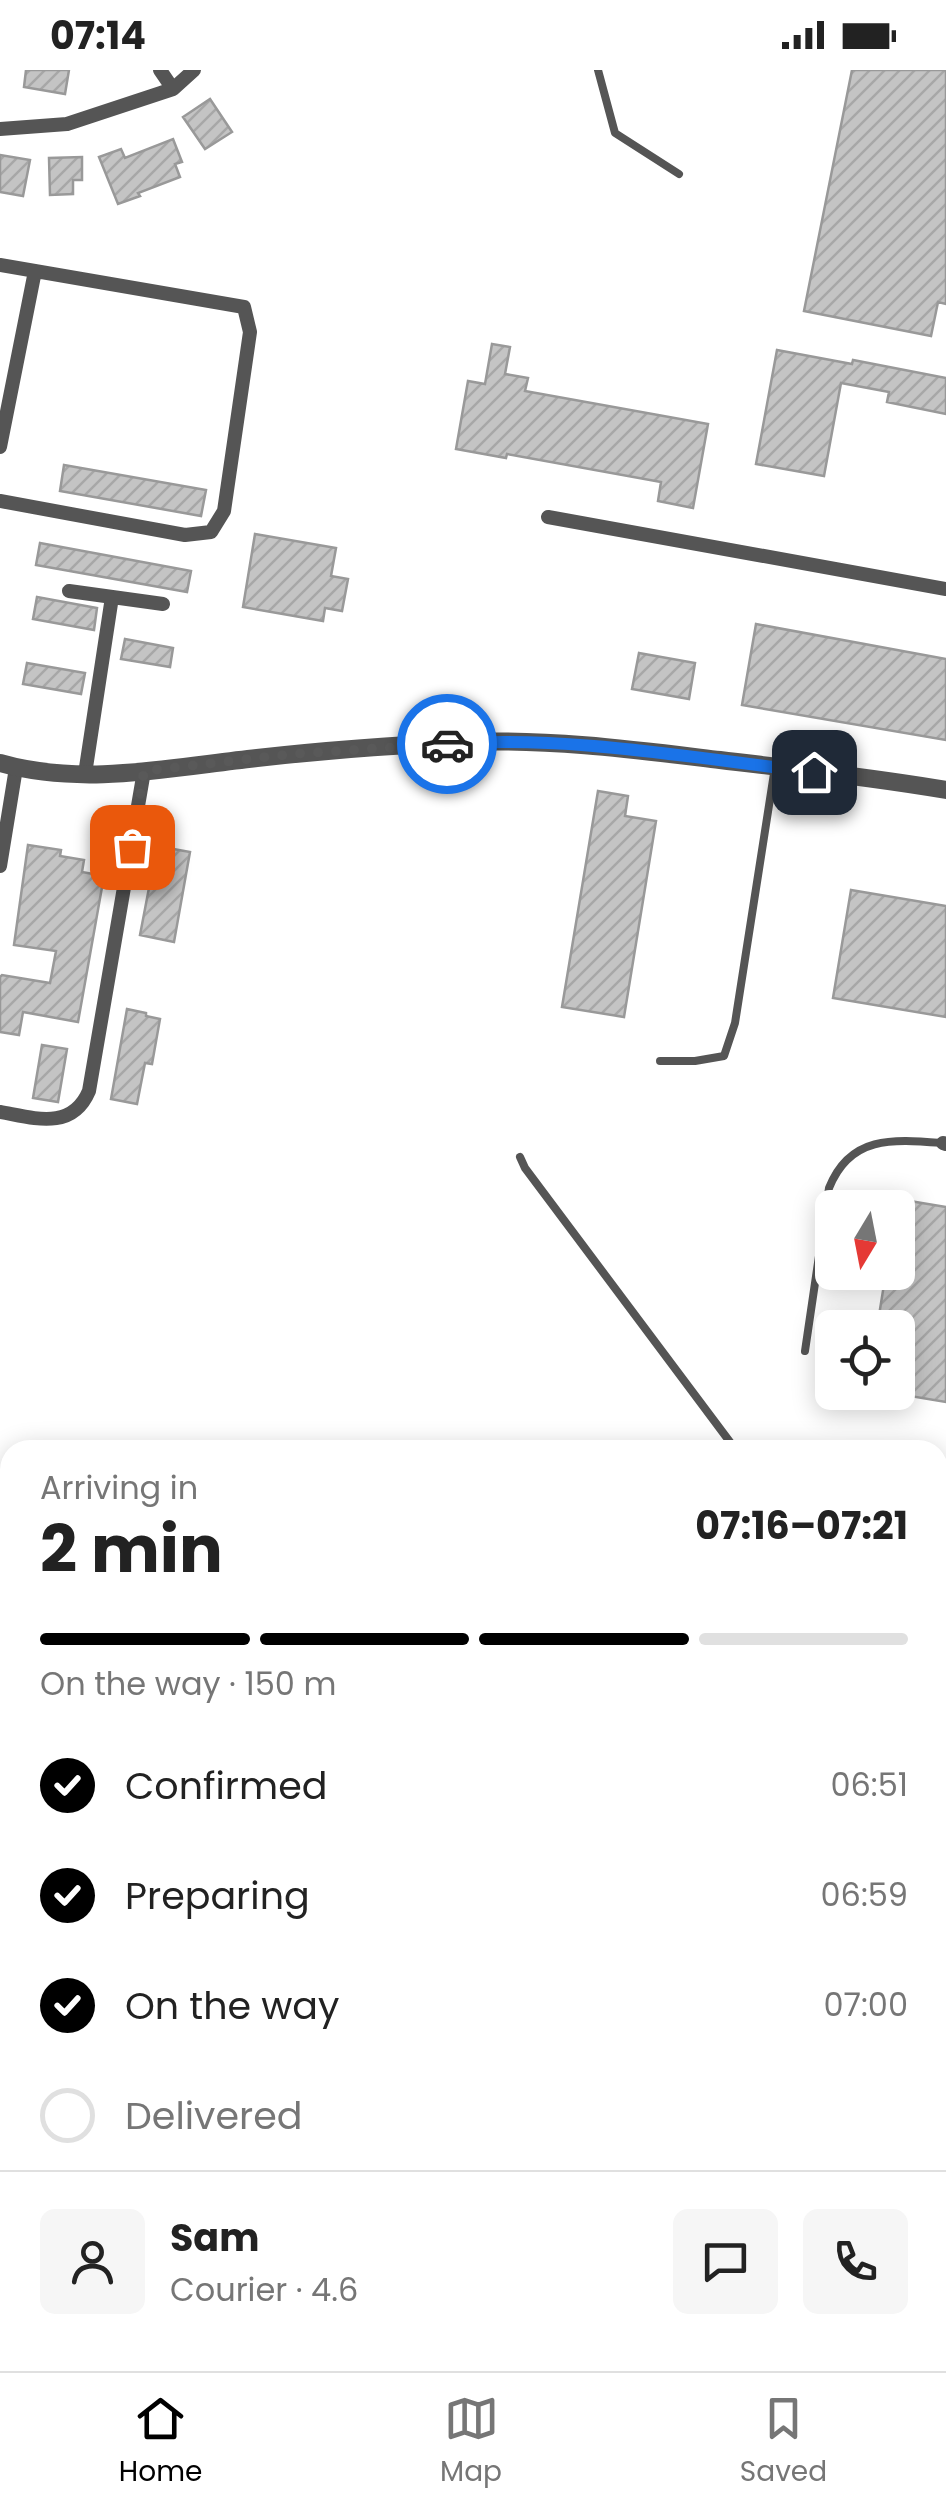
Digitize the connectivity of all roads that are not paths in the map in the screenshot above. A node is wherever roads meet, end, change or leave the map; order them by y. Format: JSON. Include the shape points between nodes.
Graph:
{"nodes":[{"id":1,"x":160,"y":70,"type":"edge"},
{"id":2,"x":194,"y":70,"type":"edge"},
{"id":3,"x":598,"y":70,"type":"edge"},
{"id":4,"x":173,"y":89,"type":"junction"},
{"id":5,"x":0,"y":129,"type":"edge"},
{"id":6,"x":678,"y":174,"type":"dead end"},
{"id":7,"x":0,"y":265,"type":"edge"},
{"id":8,"x":34,"y":271,"type":"junction"},
{"id":9,"x":0,"y":447,"type":"edge"},
{"id":10,"x":0,"y":501,"type":"edge"},
{"id":11,"x":548,"y":517,"type":"dead end"},
{"id":12,"x":946,"y":588,"type":"edge"},
{"id":13,"x":69,"y":592,"type":"dead end"},
{"id":14,"x":112,"y":597,"type":"junction"},
{"id":15,"x":163,"y":604,"type":"dead end"},
{"id":16,"x":8,"y":765,"type":"edge"},
{"id":17,"x":774,"y":767,"type":"junction"},
{"id":18,"x":144,"y":771,"type":"junction"},
{"id":19,"x":85,"y":774,"type":"junction"},
{"id":20,"x":946,"y":790,"type":"edge"},
{"id":21,"x":0,"y":866,"type":"edge"},
{"id":22,"x":660,"y":1061,"type":"dead end"},
{"id":23,"x":0,"y":1112,"type":"edge"},
{"id":24,"x":944,"y":1144,"type":"edge"},
{"id":25,"x":520,"y":1156,"type":"dead end"},
{"id":26,"x":805,"y":1351,"type":"dead end"},
{"id":27,"x":729,"y":1440,"type":"edge"}],
"edges":[{"from":1,"to":4,"type":"street"},
{"from":2,"to":4,"type":"street"},
{"from":3,"to":6,"type":"lane","via":[[616,133]]},
{"from":4,"to":5,"type":"street","via":[[67,124]]},
{"from":7,"to":8,"type":"street"},
{"from":8,"to":9,"type":"street"},
{"from":8,"to":10,"type":"street","via":[[244,308],[250,332],[224,511],[211,532],[185,535]]},
{"from":11,"to":12,"type":"street"},
{"from":13,"to":14,"type":"street"},
{"from":14,"to":15,"type":"street"},
{"from":14,"to":19,"type":"street"},
{"from":16,"to":19,"type":"street"},
{"from":16,"to":21,"type":"street"},
{"from":17,"to":18,"type":"street","via":[[586,744],[472,742]]},
{"from":17,"to":20,"type":"street"},
{"from":17,"to":22,"type":"lane","via":[[724,1056]]},
{"from":18,"to":19,"type":"street"},
{"from":18,"to":23,"type":"street","via":[[84,1104],[56,1119]]},
{"from":24,"to":26,"type":"lane","via":[[867,1145],[835,1172]]},
{"from":25,"to":27,"type":"lane"}]}
